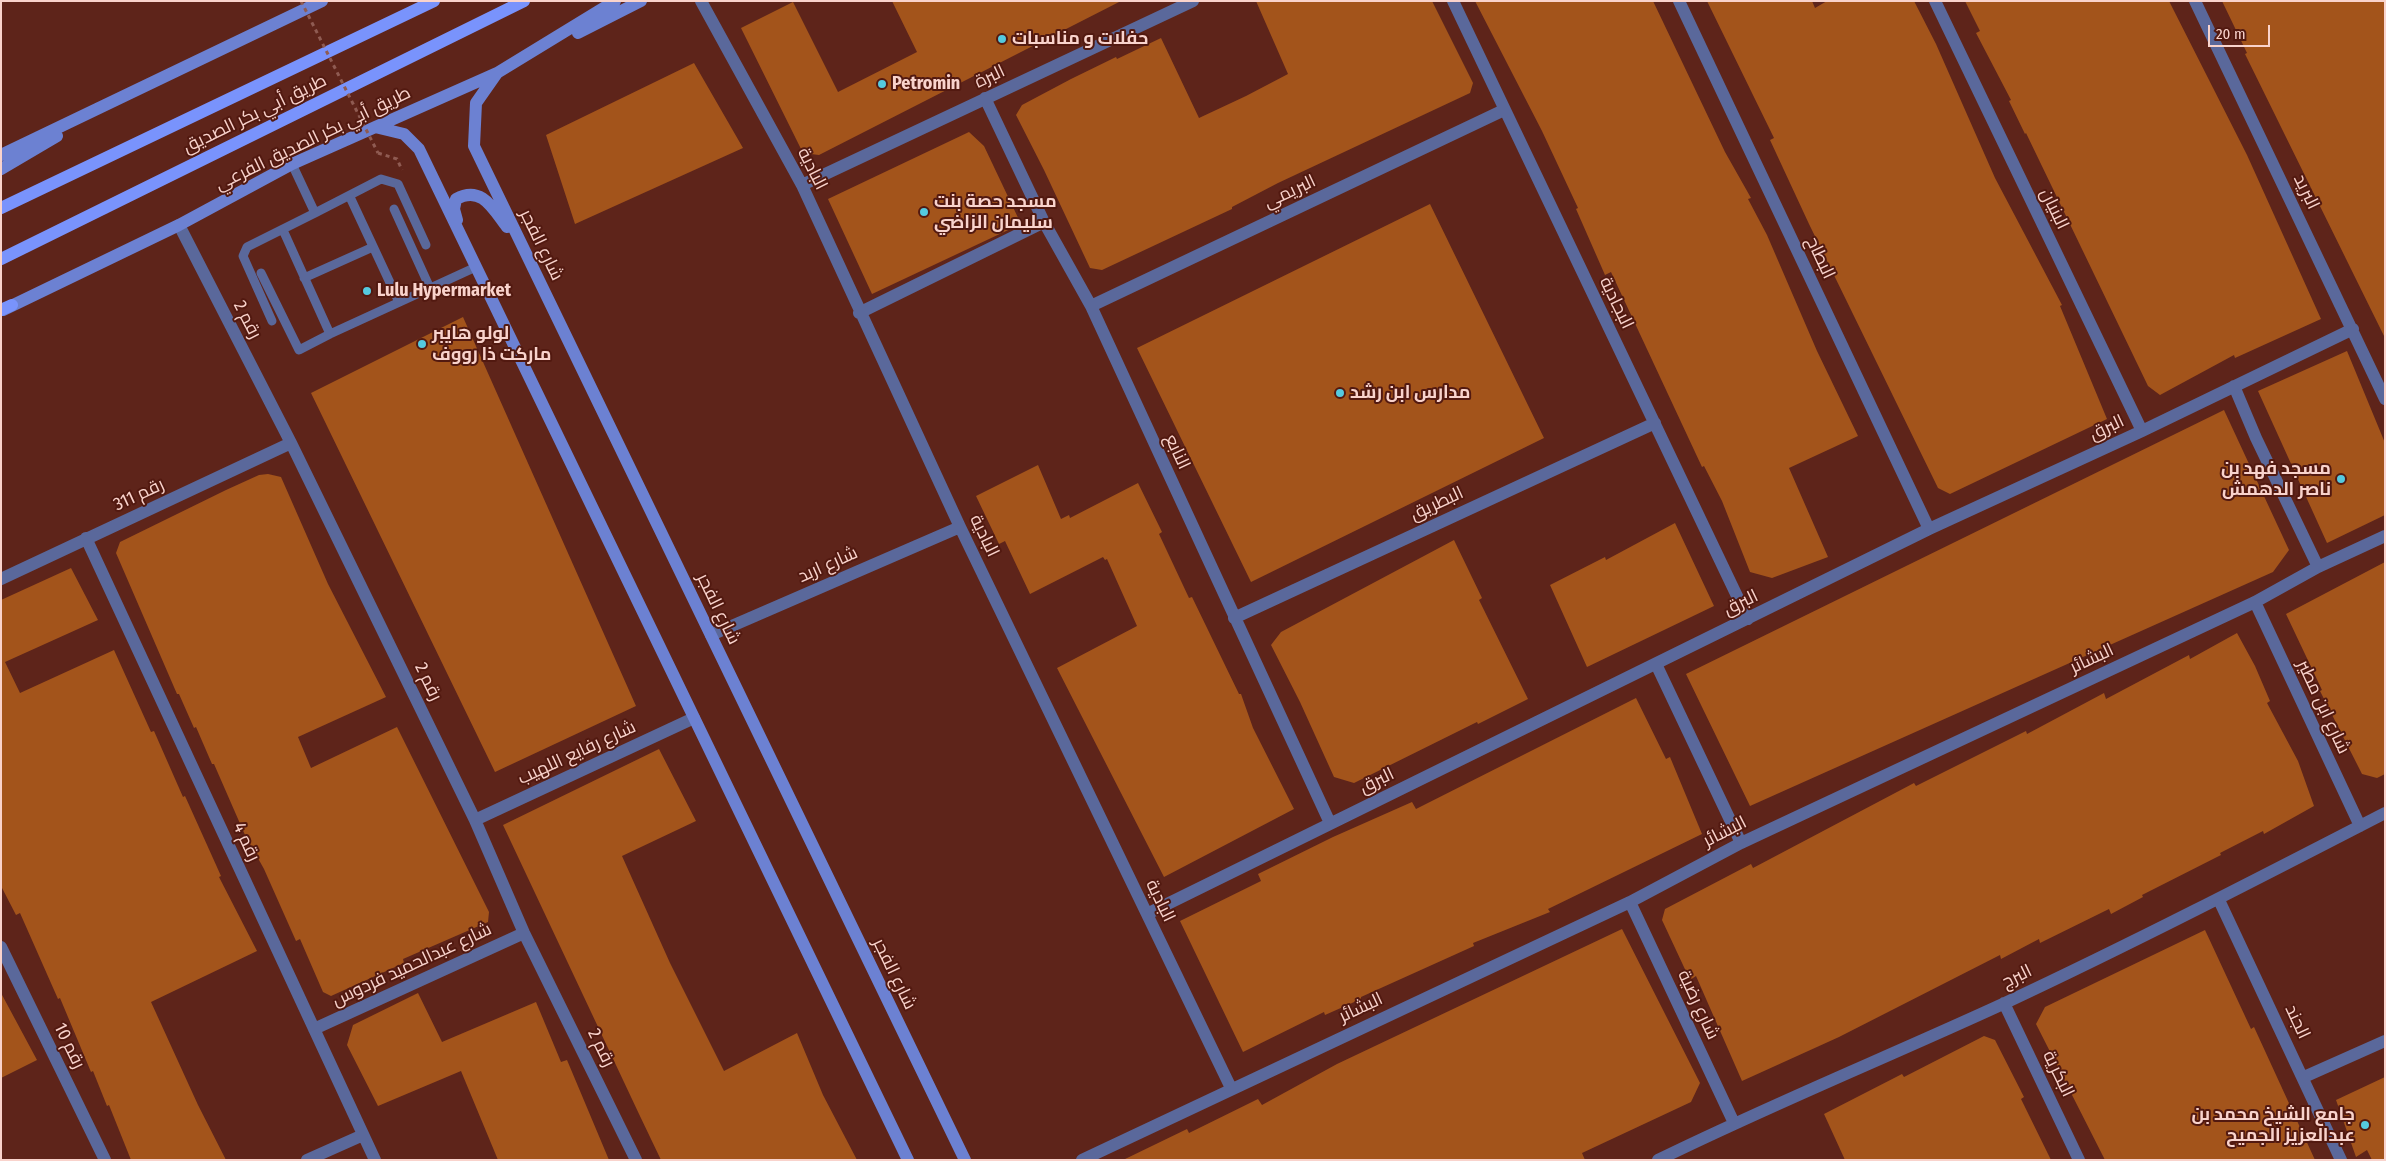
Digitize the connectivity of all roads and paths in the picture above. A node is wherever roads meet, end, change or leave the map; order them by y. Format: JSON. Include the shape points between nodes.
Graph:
{"nodes":[{"id":1,"x":301,"y":1,"type":"edge"},
{"id":2,"x":434,"y":1,"type":"edge"},
{"id":3,"x":524,"y":1,"type":"edge"},
{"id":4,"x":615,"y":1,"type":"edge"},
{"id":5,"x":641,"y":1,"type":"edge"},
{"id":6,"x":701,"y":1,"type":"edge"},
{"id":7,"x":1193,"y":1,"type":"edge"},
{"id":8,"x":1453,"y":1,"type":"edge"},
{"id":9,"x":1679,"y":1,"type":"edge"},
{"id":10,"x":1935,"y":1,"type":"edge"},
{"id":11,"x":2195,"y":1,"type":"edge"},
{"id":12,"x":320,"y":2,"type":"edge"},
{"id":13,"x":497,"y":73,"type":"junction"},
{"id":14,"x":130,"y":93,"type":"junction"},
{"id":15,"x":985,"y":98,"type":"junction"},
{"id":16,"x":1504,"y":110,"type":"junction"},
{"id":17,"x":375,"y":127,"type":"junction"},
{"id":18,"x":378,"y":153,"type":"dead end"},
{"id":19,"x":1,"y":155,"type":"edge"},
{"id":20,"x":292,"y":164,"type":"junction"},
{"id":21,"x":1,"y":170,"type":"edge"},
{"id":22,"x":802,"y":185,"type":"junction"},
{"id":23,"x":350,"y":197,"type":"junction"},
{"id":24,"x":1,"y":208,"type":"edge"},
{"id":25,"x":394,"y":209,"type":"dead end"},
{"id":26,"x":314,"y":213,"type":"junction"},
{"id":27,"x":1044,"y":222,"type":"junction"},
{"id":28,"x":178,"y":225,"type":"junction"},
{"id":29,"x":283,"y":230,"type":"junction"},
{"id":30,"x":426,"y":245,"type":"dead end"},
{"id":31,"x":374,"y":247,"type":"junction"},
{"id":32,"x":523,"y":249,"type":"junction"},
{"id":33,"x":469,"y":253,"type":"junction"},
{"id":34,"x":1,"y":258,"type":"edge"},
{"id":35,"x":476,"y":267,"type":"junction"},
{"id":36,"x":261,"y":273,"type":"dead end"},
{"id":37,"x":304,"y":278,"type":"junction"},
{"id":38,"x":430,"y":288,"type":"junction"},
{"id":39,"x":399,"y":302,"type":"junction"},
{"id":40,"x":1091,"y":306,"type":"junction"},
{"id":41,"x":5,"y":309,"type":"edge"},
{"id":42,"x":860,"y":313,"type":"junction"},
{"id":43,"x":272,"y":321,"type":"dead end"},
{"id":44,"x":2353,"y":329,"type":"junction"},
{"id":45,"x":330,"y":334,"type":"junction"},
{"id":46,"x":2234,"y":386,"type":"junction"},
{"id":47,"x":2385,"y":398,"type":"edge"},
{"id":48,"x":1655,"y":423,"type":"junction"},
{"id":49,"x":2142,"y":431,"type":"junction"},
{"id":50,"x":291,"y":443,"type":"junction"},
{"id":51,"x":960,"y":527,"type":"junction"},
{"id":52,"x":1929,"y":529,"type":"junction"},
{"id":53,"x":2385,"y":536,"type":"edge"},
{"id":54,"x":86,"y":538,"type":"junction"},
{"id":55,"x":2318,"y":567,"type":"junction"},
{"id":56,"x":1,"y":579,"type":"edge"},
{"id":57,"x":2255,"y":602,"type":"junction"},
{"id":58,"x":1234,"y":618,"type":"junction"},
{"id":59,"x":1748,"y":619,"type":"junction"},
{"id":60,"x":711,"y":635,"type":"junction"},
{"id":61,"x":1656,"y":664,"type":"junction"},
{"id":62,"x":694,"y":718,"type":"junction"},
{"id":63,"x":2385,"y":813,"type":"edge"},
{"id":64,"x":475,"y":820,"type":"junction"},
{"id":65,"x":1330,"y":823,"type":"junction"},
{"id":66,"x":2360,"y":826,"type":"junction"},
{"id":67,"x":1740,"y":843,"type":"junction"},
{"id":68,"x":2219,"y":900,"type":"junction"},
{"id":69,"x":1630,"y":902,"type":"junction"},
{"id":70,"x":1147,"y":914,"type":"junction"},
{"id":71,"x":524,"y":933,"type":"junction"},
{"id":72,"x":1,"y":947,"type":"edge"},
{"id":73,"x":2004,"y":1003,"type":"junction"},
{"id":74,"x":314,"y":1029,"type":"junction"},
{"id":75,"x":2385,"y":1041,"type":"edge"},
{"id":76,"x":2304,"y":1077,"type":"junction"},
{"id":77,"x":1231,"y":1088,"type":"junction"},
{"id":78,"x":1734,"y":1123,"type":"junction"},
{"id":79,"x":363,"y":1134,"type":"junction"},
{"id":80,"x":105,"y":1160,"type":"edge"},
{"id":81,"x":307,"y":1160,"type":"edge"},
{"id":82,"x":376,"y":1160,"type":"edge"},
{"id":83,"x":636,"y":1160,"type":"edge"},
{"id":84,"x":908,"y":1160,"type":"edge"},
{"id":85,"x":965,"y":1160,"type":"edge"},
{"id":86,"x":1082,"y":1160,"type":"edge"},
{"id":87,"x":1658,"y":1160,"type":"edge"},
{"id":88,"x":2079,"y":1160,"type":"edge"},
{"id":89,"x":2341,"y":1160,"type":"edge"}],
"edges":[{"from":1,"to":18,"type":"path","bridge":true},
{"from":2,"to":24,"type":"main road","name":"طريق أبي بكر الصديق"},
{"from":3,"to":34,"type":"main road","name":"طريق أبي بكر الصديق"},
{"from":4,"to":13,"type":"street"},
{"from":5,"to":13,"type":"street","name":"طريق أبي بكر الصديق الفرعي"},
{"from":6,"to":22,"type":"street","name":"البادية"},
{"from":7,"to":15,"type":"street","name":"البرة"},
{"from":8,"to":16,"type":"street","name":"البجادية"},
{"from":9,"to":52,"type":"street","name":"البطاح"},
{"from":10,"to":49,"type":"street","name":"البنيان"},
{"from":11,"to":44,"type":"street","name":"البريد"},
{"from":12,"to":14,"type":"street"},
{"from":13,"to":17,"type":"street","name":"طريق أبي بكر الصديق الفرعي"},
{"from":13,"to":32,"type":"street","name":"شارع الفجر","via":[[476,103],[474,146]]},
{"from":14,"to":19,"type":"street"},
{"from":14,"to":21,"type":"street"},
{"from":15,"to":22,"type":"street","name":"البرة"},
{"from":15,"to":27,"type":"street","name":"النابع"},
{"from":16,"to":40,"type":"street","name":"البريمي"},
{"from":16,"to":48,"type":"street","name":"البجادية"},
{"from":17,"to":20,"type":"street","name":"طريق أبي بكر الصديق الفرعي"},
{"from":17,"to":33,"type":"street","via":[[404,134],[419,149]]},
{"from":20,"to":26,"type":"lane"},
{"from":20,"to":28,"type":"street","name":"طريق أبي بكر الصديق الفرعي"},
{"from":22,"to":42,"type":"street","name":"البادية"},
{"from":23,"to":26,"type":"lane"},
{"from":23,"to":30,"type":"lane","via":[[381,179],[398,184]]},
{"from":23,"to":31,"type":"lane"},
{"from":25,"to":38,"type":"lane"},
{"from":26,"to":29,"type":"lane"},
{"from":27,"to":40,"type":"street","name":"النابع"},
{"from":27,"to":42,"type":"street"},
{"from":28,"to":41,"type":"street","name":"طريق أبي بكر الصديق الفرعي"},
{"from":28,"to":50,"type":"street","name":"رقم 2"},
{"from":29,"to":37,"type":"lane"},
{"from":29,"to":43,"type":"lane","via":[[247,247],[243,256]]},
{"from":31,"to":37,"type":"lane"},
{"from":31,"to":39,"type":"lane"},
{"from":32,"to":33,"type":"street","via":[[486,199],[476,194],[456,199],[454,209]]},
{"from":32,"to":60,"type":"street","name":"شارع الفجر"},
{"from":33,"to":35,"type":"street"},
{"from":35,"to":38,"type":"lane"},
{"from":35,"to":62,"type":"street"},
{"from":36,"to":45,"type":"lane","via":[[299,350]]},
{"from":37,"to":45,"type":"lane"},
{"from":38,"to":39,"type":"lane"},
{"from":39,"to":45,"type":"lane"},
{"from":40,"to":58,"type":"street","name":"النابع"},
{"from":42,"to":51,"type":"street","name":"البادية"},
{"from":44,"to":46,"type":"street","name":"البرق"},
{"from":44,"to":47,"type":"street","name":"البريد"},
{"from":46,"to":49,"type":"street","name":"البرق"},
{"from":46,"to":55,"type":"street"},
{"from":48,"to":58,"type":"street","name":"البطريق"},
{"from":48,"to":59,"type":"street","name":"البجادية"},
{"from":49,"to":52,"type":"street","name":"البرق"},
{"from":50,"to":54,"type":"street","name":"رقم 311"},
{"from":50,"to":64,"type":"street","name":"رقم 2"},
{"from":51,"to":60,"type":"street","name":"شارع اربد"},
{"from":51,"to":70,"type":"street","name":"البادية"},
{"from":52,"to":59,"type":"street","name":"البرق"},
{"from":53,"to":55,"type":"street","name":"البشائر"},
{"from":54,"to":56,"type":"street","name":"رقم 311"},
{"from":54,"to":74,"type":"street","name":"رقم 4"},
{"from":55,"to":57,"type":"street","name":"البشائر"},
{"from":57,"to":66,"type":"street","name":"شارع ابن مطير"},
{"from":57,"to":67,"type":"street","name":"البشائر"},
{"from":58,"to":65,"type":"street","name":"النابع"},
{"from":59,"to":61,"type":"street","name":"البرق"},
{"from":60,"to":85,"type":"street","name":"شارع الفجر"},
{"from":61,"to":65,"type":"street","name":"البرق"},
{"from":61,"to":67,"type":"street"},
{"from":62,"to":64,"type":"street","name":"شارع رفايع اللهيب"},
{"from":62,"to":84,"type":"street"},
{"from":63,"to":66,"type":"street","name":"البرج"},
{"from":64,"to":71,"type":"street","name":"رقم 2"},
{"from":65,"to":70,"type":"street","name":"البرق"},
{"from":66,"to":68,"type":"street","name":"البرج"},
{"from":67,"to":69,"type":"street","name":"البشائر"},
{"from":68,"to":73,"type":"street","name":"البرج"},
{"from":68,"to":76,"type":"street","name":"الجند"},
{"from":69,"to":77,"type":"street","name":"البشائر"},
{"from":69,"to":78,"type":"street","name":"شارع رضية"},
{"from":70,"to":77,"type":"street","name":"البادية"},
{"from":71,"to":74,"type":"street","name":"شارع عبدالحميد فردوس"},
{"from":71,"to":83,"type":"street","name":"رقم 2"},
{"from":72,"to":80,"type":"street","name":"رقم 10"},
{"from":73,"to":78,"type":"street","name":"البرج"},
{"from":73,"to":88,"type":"street","name":"البكرية"},
{"from":74,"to":79,"type":"street","name":"رقم 4"},
{"from":75,"to":76,"type":"street"},
{"from":76,"to":89,"type":"street","name":"الجند"},
{"from":77,"to":86,"type":"street","name":"البشائر"},
{"from":78,"to":87,"type":"street","name":"البرج"},
{"from":79,"to":81,"type":"street"},
{"from":79,"to":82,"type":"street","name":"رقم 4"}]}
